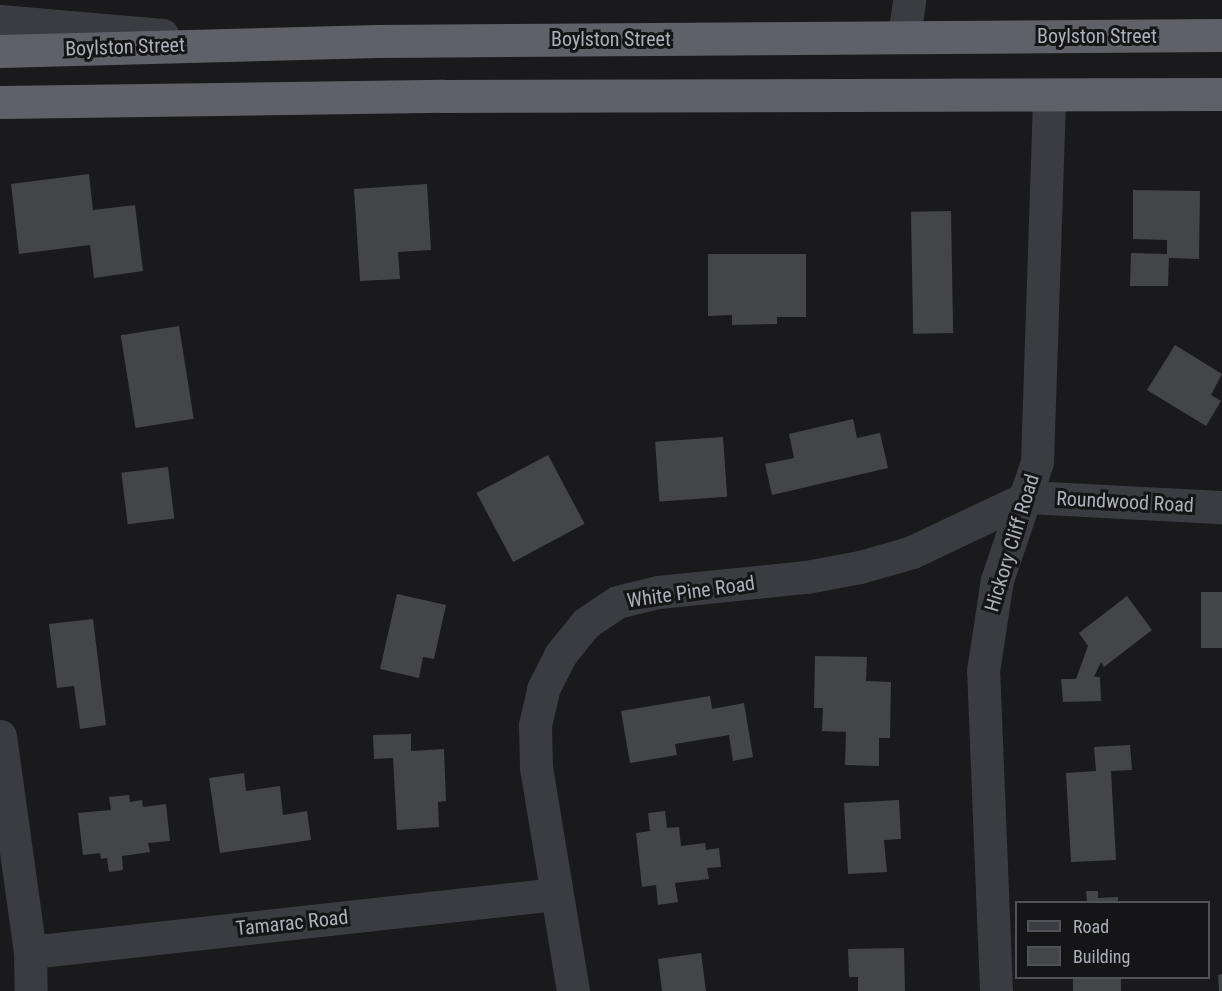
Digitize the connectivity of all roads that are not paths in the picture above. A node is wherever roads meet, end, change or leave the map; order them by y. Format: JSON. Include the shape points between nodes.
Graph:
{"nodes":[{"id":1,"x":909,"y":0,"type":"edge"},
{"id":2,"x":0,"y":21,"type":"edge"},
{"id":3,"x":1222,"y":35,"type":"edge"},
{"id":4,"x":904,"y":37,"type":"junction"},
{"id":5,"x":247,"y":43,"type":"junction"},
{"id":6,"x":0,"y":51,"type":"edge"},
{"id":7,"x":1222,"y":94,"type":"edge"},
{"id":8,"x":1049,"y":96,"type":"junction"},
{"id":9,"x":0,"y":102,"type":"edge"},
{"id":10,"x":1028,"y":497,"type":"junction"},
{"id":11,"x":1222,"y":507,"type":"edge"},
{"id":12,"x":0,"y":736,"type":"edge"},
{"id":13,"x":555,"y":894,"type":"junction"},
{"id":14,"x":30,"y":952,"type":"junction"},
{"id":15,"x":32,"y":991,"type":"edge"},
{"id":16,"x":573,"y":991,"type":"edge"},
{"id":17,"x":996,"y":991,"type":"edge"}],
"edges":[{"from":1,"to":4,"type":"street"},
{"from":2,"to":5,"type":"street"},
{"from":3,"to":4,"type":"highway","name":"Boylston Street"},
{"from":4,"to":5,"type":"highway","name":"Boylston Street"},
{"from":5,"to":6,"type":"highway","name":"Boylston Street"},
{"from":7,"to":8,"type":"highway"},
{"from":8,"to":9,"type":"highway","via":[[443,96]]},
{"from":8,"to":10,"type":"street","name":"Hickory Cliff Road","via":[[1041,426]]},
{"from":10,"to":11,"type":"street","name":"Roundwood Road"},
{"from":10,"to":13,"type":"street","name":"White Pine Road","via":[[912,552],[860,567],[806,577],[658,592],[617,602],[586,623],[560,655],[543,689],[535,725],[536,767]]},
{"from":10,"to":17,"type":"street","name":"Hickory Cliff Road","via":[[1010,536],[997,580],[983,671]]},
{"from":12,"to":14,"type":"street"},
{"from":13,"to":14,"type":"street","name":"Tamarac Road"},
{"from":13,"to":16,"type":"street","name":"White Pine Road"},
{"from":14,"to":15,"type":"street"}]}
